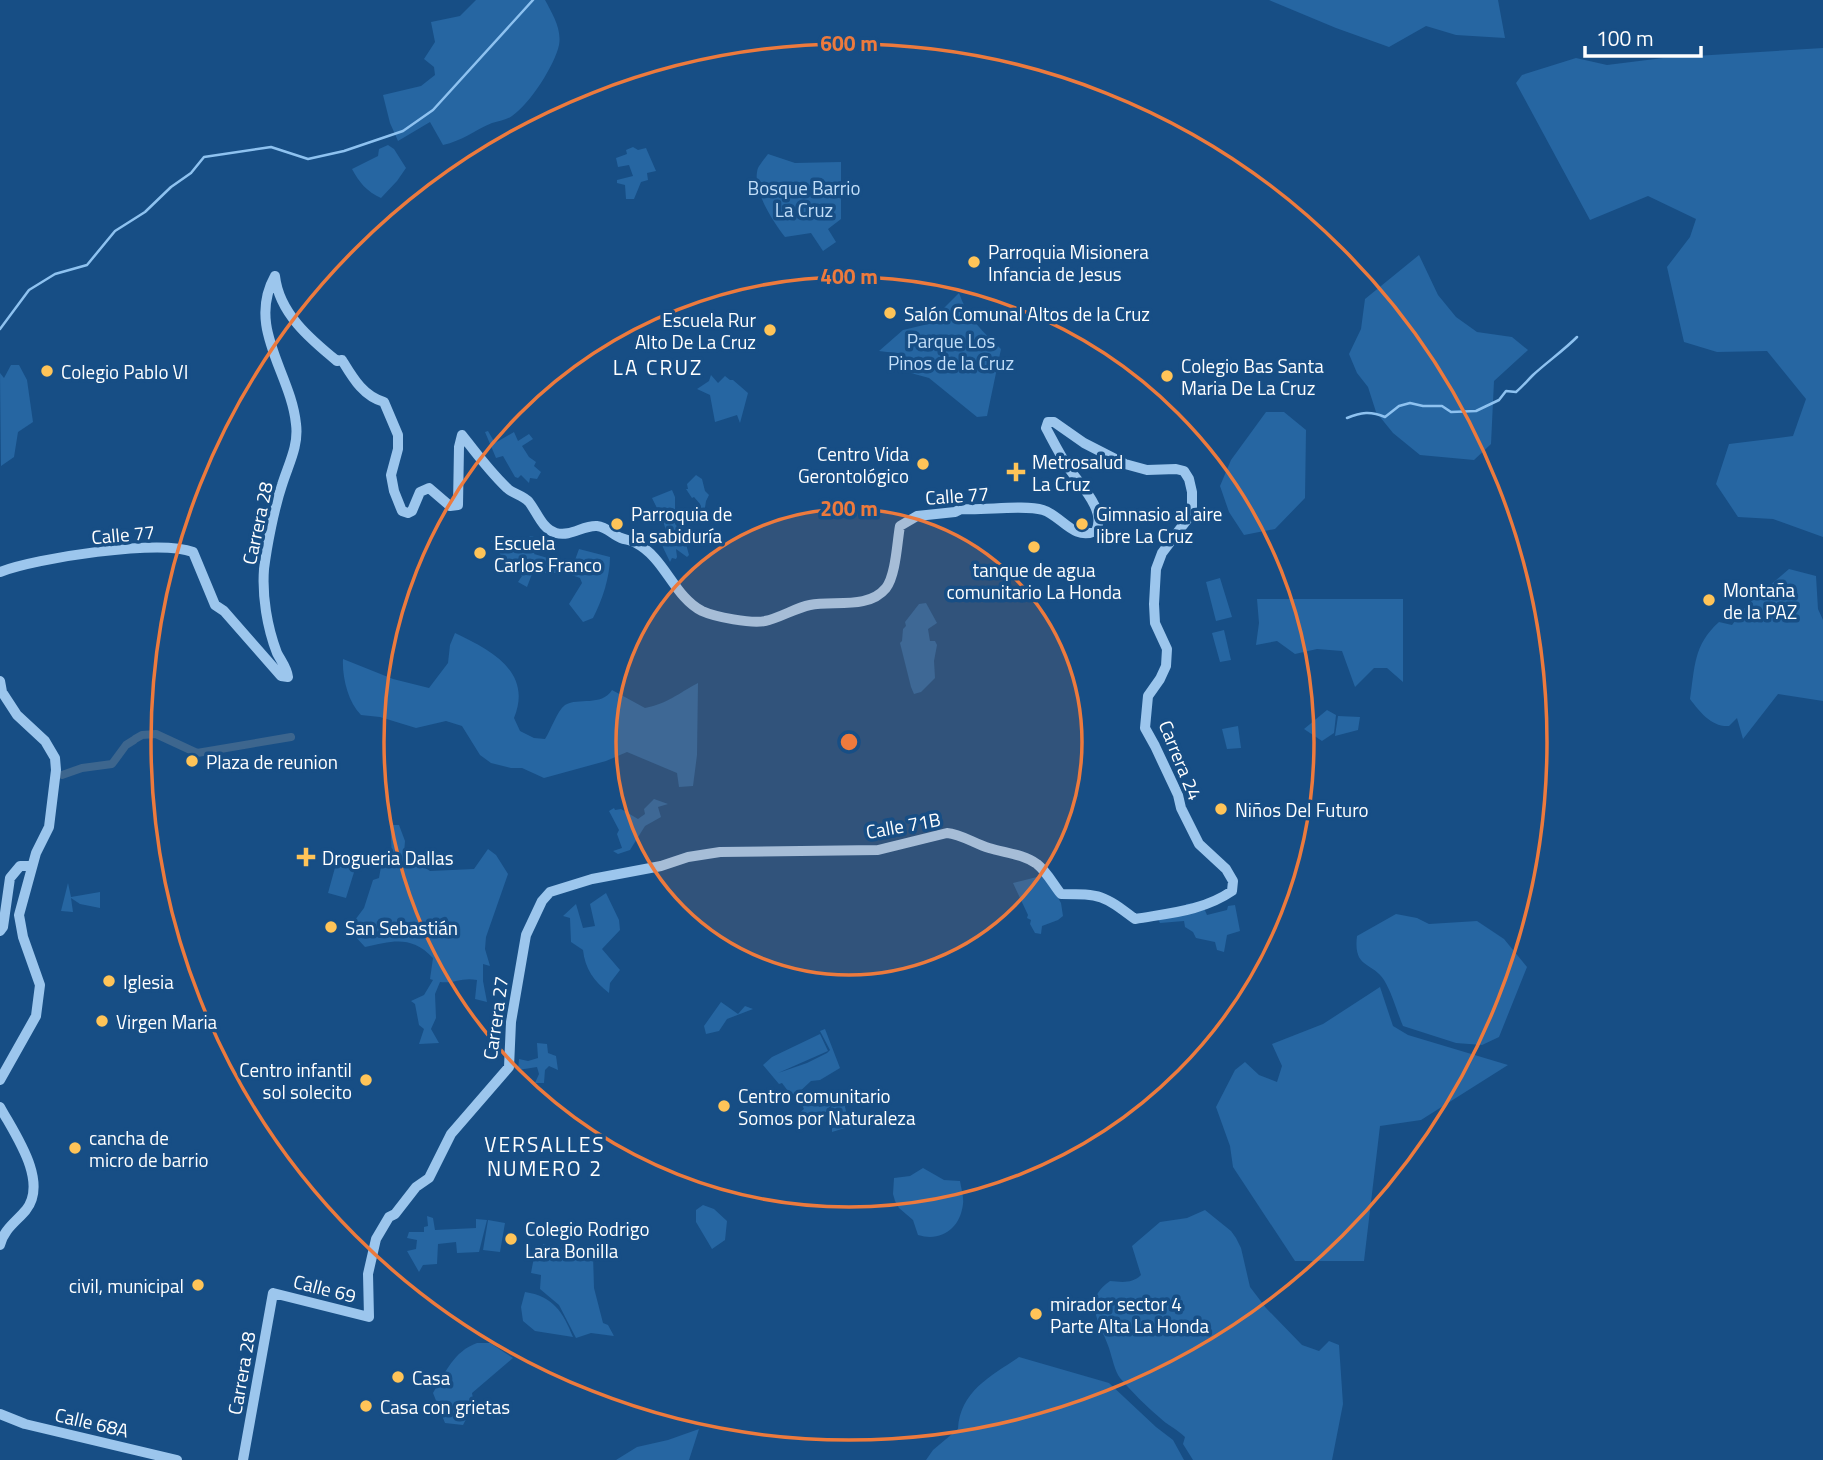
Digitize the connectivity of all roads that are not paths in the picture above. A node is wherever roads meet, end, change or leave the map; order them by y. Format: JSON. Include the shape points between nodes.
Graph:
{"nodes":[{"id":1,"x":1189,"y":479,"type":"joint"},
{"id":2,"x":0,"y":572,"type":"edge"},
{"id":3,"x":689,"y":601,"type":"joint"},
{"id":4,"x":215,"y":605,"type":"joint"},
{"id":5,"x":0,"y":681,"type":"edge"},
{"id":6,"x":32,"y":866,"type":"junction"},
{"id":7,"x":550,"y":892,"type":"joint"},
{"id":8,"x":1197,"y":908,"type":"joint"},
{"id":9,"x":0,"y":931,"type":"edge"},
{"id":10,"x":0,"y":1080,"type":"edge"},
{"id":11,"x":0,"y":1107,"type":"edge"},
{"id":12,"x":0,"y":1245,"type":"edge"},
{"id":13,"x":273,"y":1293,"type":"joint"},
{"id":14,"x":369,"y":1317,"type":"joint"},
{"id":15,"x":0,"y":1414,"type":"edge"},
{"id":16,"x":177,"y":1460,"type":"edge"},
{"id":17,"x":243,"y":1460,"type":"edge"}],
"edges":[{"from":1,"to":3,"type":"street","name":"Calle 77","via":[[1184,471],[1125,464],[1048,422],[1046,428],[1097,512],[1096,531],[1090,534],[1077,532],[1037,509],[961,509],[917,516],[900,526],[884,590],[863,601],[810,605],[765,621],[717,616]]},
{"from":1,"to":8,"type":"street","name":"Carrera 24","via":[[1192,513],[1162,553],[1156,569],[1155,623],[1167,649],[1163,673],[1148,696],[1145,728],[1199,844],[1233,881],[1232,891]]},
{"from":2,"to":4,"type":"street","name":"Calle 77","via":[[77,556],[184,548],[194,552]]},
{"from":3,"to":4,"type":"street","name":"Carrera 28","via":[[635,542],[597,526],[570,533],[545,527],[527,499],[509,490],[462,435],[455,507],[429,488],[420,492],[412,511],[402,511],[391,475],[398,435],[384,402],[372,398],[342,360],[337,361],[293,320],[275,276],[268,288],[267,335],[297,426],[266,552],[264,590],[272,635],[288,677],[281,677]]},
{"from":5,"to":6,"type":"street","via":[[17,715],[46,741],[56,763],[49,827]]},
{"from":6,"to":9,"type":"street","via":[[20,866],[10,878]]},
{"from":6,"to":10,"type":"street","via":[[19,921],[40,990],[36,1016]]},
{"from":7,"to":8,"type":"street","name":"Calle 71B","via":[[720,852],[878,850],[947,833],[1034,862],[1061,894],[1106,898],[1135,919]]},
{"from":7,"to":14,"type":"street","name":"Carrera 27","via":[[525,941],[511,1022],[509,1067],[451,1134],[429,1178],[389,1217],[376,1239],[368,1274]]},
{"from":11,"to":12,"type":"street","via":[[27,1157],[33,1187],[29,1206],[6,1231]]},
{"from":13,"to":14,"type":"street","name":"Calle 69"},
{"from":13,"to":17,"type":"street","name":"Carrera 28"},
{"from":15,"to":16,"type":"street","name":"Calle 68A"}]}
